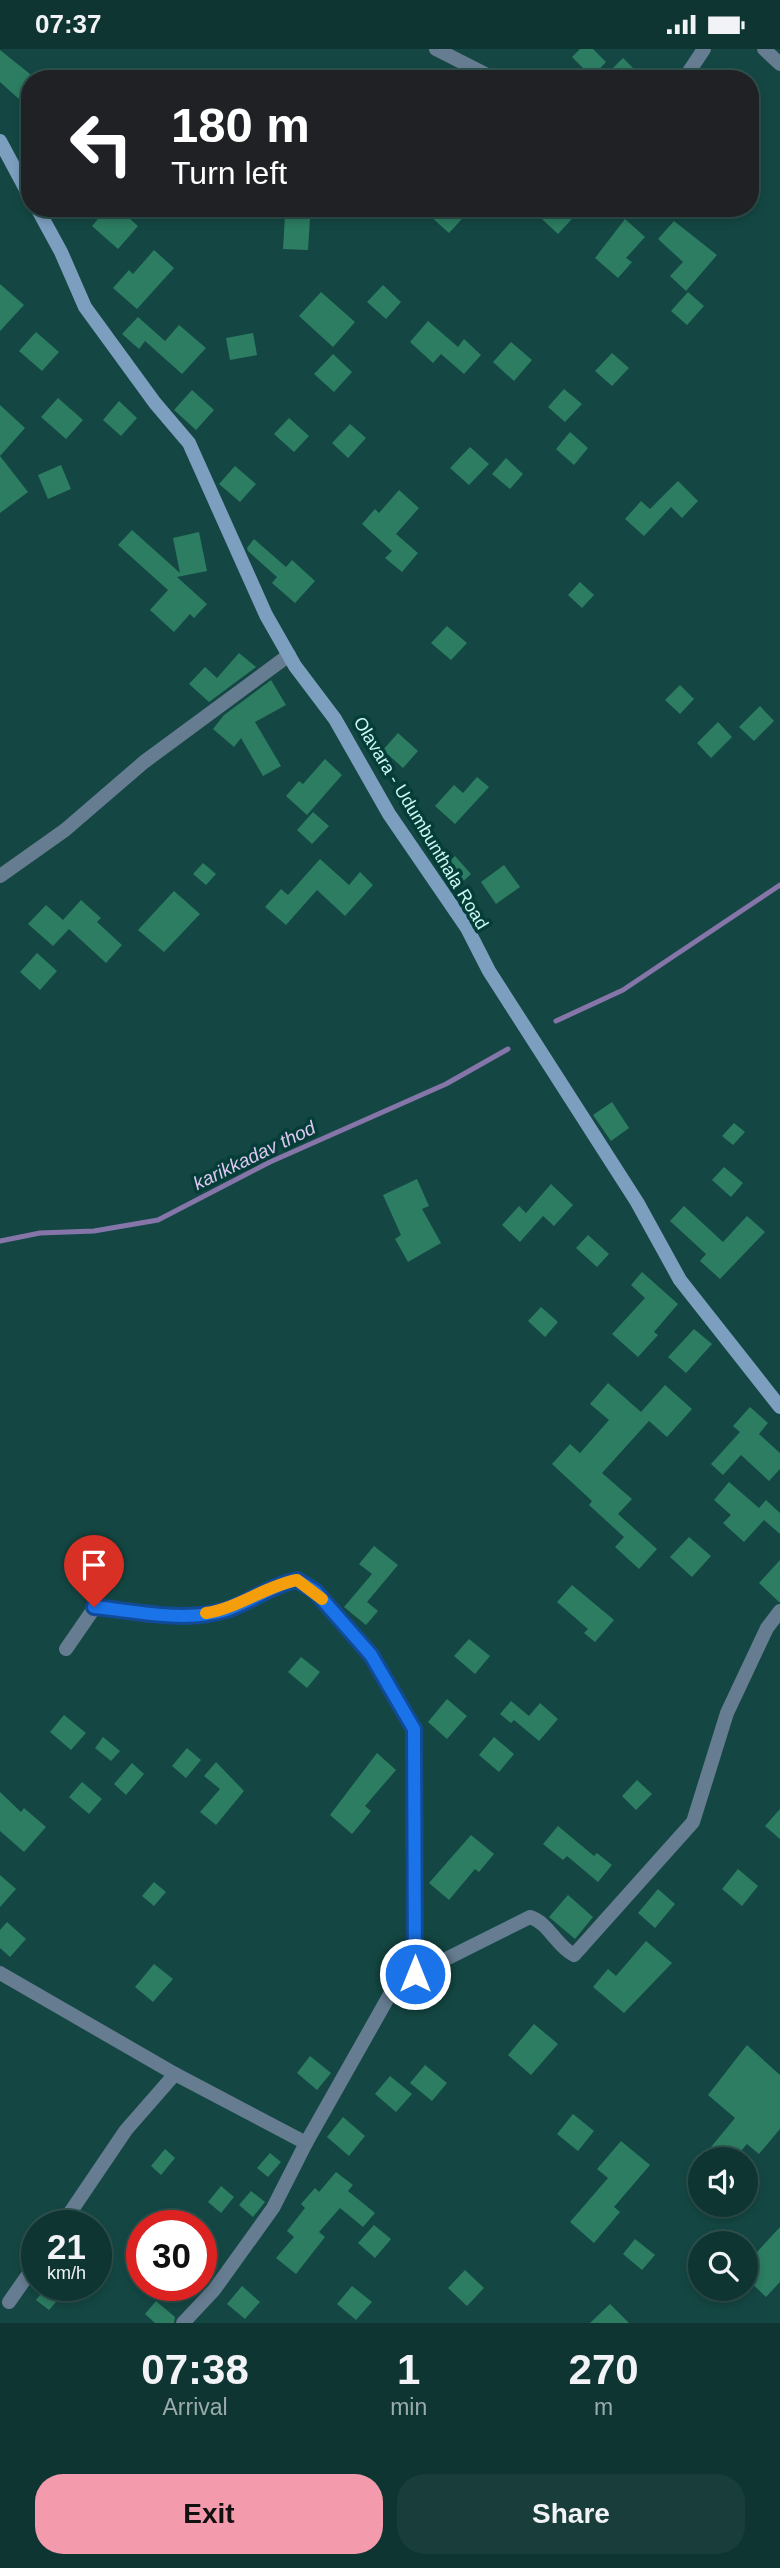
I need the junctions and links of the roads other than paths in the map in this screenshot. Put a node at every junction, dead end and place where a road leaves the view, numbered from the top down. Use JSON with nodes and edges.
{"nodes":[{"id":1,"x":436,"y":49,"type":"edge"},
{"id":2,"x":704,"y":49,"type":"edge"},
{"id":3,"x":764,"y":49,"type":"edge"},
{"id":4,"x":780,"y":64,"type":"edge"},
{"id":5,"x":477,"y":70,"type":"edge"},
{"id":6,"x":690,"y":70,"type":"edge"},
{"id":7,"x":0,"y":141,"type":"edge"},
{"id":8,"x":21,"y":180,"type":"edge"},
{"id":9,"x":42,"y":217,"type":"edge"},
{"id":10,"x":289,"y":656,"type":"junction"},
{"id":11,"x":0,"y":876,"type":"edge"},
{"id":12,"x":780,"y":1407,"type":"edge"},
{"id":13,"x":780,"y":1611,"type":"edge"},
{"id":14,"x":66,"y":1649,"type":"dead end"},
{"id":15,"x":0,"y":1973,"type":"edge"},
{"id":16,"x":415,"y":1974,"type":"junction"},
{"id":17,"x":175,"y":2074,"type":"junction"},
{"id":18,"x":306,"y":2143,"type":"junction"},
{"id":19,"x":72,"y":2210,"type":"edge"},
{"id":20,"x":21,"y":2285,"type":"edge"},
{"id":21,"x":9,"y":2302,"type":"dead end"},
{"id":22,"x":183,"y":2323,"type":"edge"}],
"edges":[{"from":1,"to":5,"type":"street"},
{"from":2,"to":6,"type":"street"},
{"from":3,"to":4,"type":"street"},
{"from":7,"to":8,"type":"main road"},
{"from":9,"to":10,"type":"main road","name":"Olavara - Udumbunthala Road"},
{"from":10,"to":11,"type":"street"},
{"from":10,"to":12,"type":"main road","name":"Olavara - Udumbunthala Road"},
{"from":13,"to":16,"type":"street"},
{"from":14,"to":16,"type":"street"},
{"from":15,"to":17,"type":"street"},
{"from":16,"to":18,"type":"street"},
{"from":17,"to":18,"type":"street"},
{"from":17,"to":19,"type":"street"},
{"from":18,"to":22,"type":"street"},
{"from":20,"to":21,"type":"street"}]}
